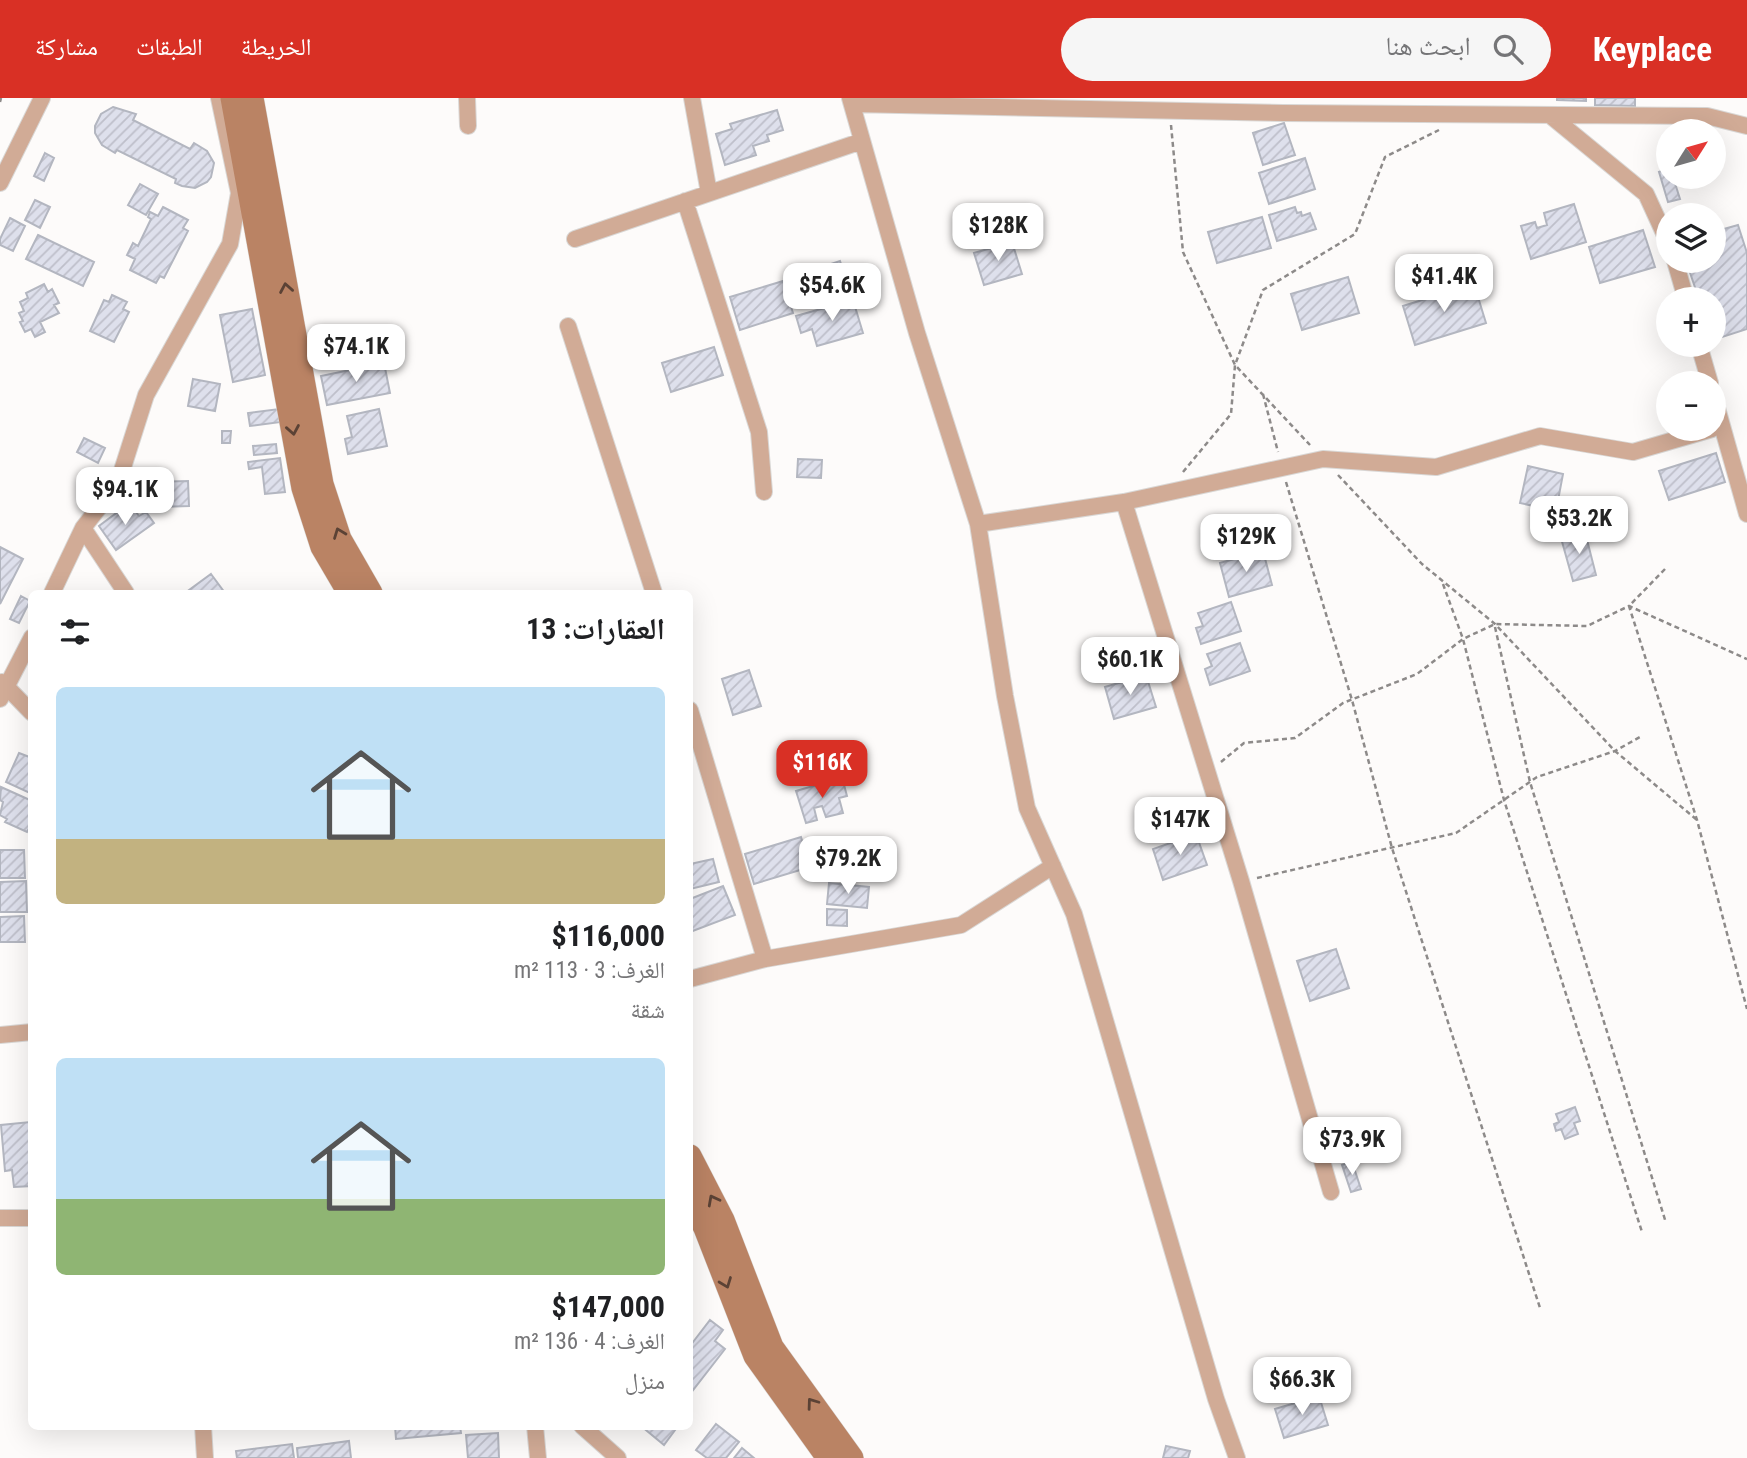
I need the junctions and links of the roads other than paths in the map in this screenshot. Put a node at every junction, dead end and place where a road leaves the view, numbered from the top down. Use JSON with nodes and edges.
{"nodes":[{"id":1,"x":42,"y":98,"type":"edge"},
{"id":2,"x":219,"y":98,"type":"edge"},
{"id":3,"x":232,"y":98,"type":"edge"},
{"id":4,"x":252,"y":98,"type":"edge"},
{"id":5,"x":467,"y":98,"type":"edge"},
{"id":6,"x":692,"y":98,"type":"edge"},
{"id":7,"x":1523,"y":98,"type":"edge"},
{"id":8,"x":851,"y":101,"type":"edge"},
{"id":9,"x":1520,"y":115,"type":"junction"},
{"id":10,"x":1551,"y":116,"type":"junction"},
{"id":11,"x":468,"y":126,"type":"dead end"},
{"id":12,"x":1747,"y":126,"type":"edge"},
{"id":13,"x":862,"y":141,"type":"junction"},
{"id":14,"x":0,"y":183,"type":"edge"},
{"id":15,"x":709,"y":193,"type":"junction"},
{"id":16,"x":685,"y":201,"type":"junction"},
{"id":17,"x":1656,"y":216,"type":"edge"},
{"id":18,"x":575,"y":239,"type":"dead end"},
{"id":19,"x":568,"y":326,"type":"dead end"},
{"id":20,"x":1671,"y":441,"type":"edge"},
{"id":21,"x":1721,"y":441,"type":"edge"},
{"id":22,"x":764,"y":492,"type":"dead end"},
{"id":23,"x":1124,"y":502,"type":"junction"},
{"id":24,"x":1747,"y":514,"type":"edge"},
{"id":25,"x":978,"y":524,"type":"junction"},
{"id":26,"x":83,"y":528,"type":"junction"},
{"id":27,"x":53,"y":590,"type":"edge"},
{"id":28,"x":124,"y":590,"type":"edge"},
{"id":29,"x":347,"y":590,"type":"edge"},
{"id":30,"x":369,"y":590,"type":"edge"},
{"id":31,"x":653,"y":590,"type":"edge"},
{"id":32,"x":28,"y":644,"type":"edge"},
{"id":33,"x":3,"y":689,"type":"edge"},
{"id":34,"x":28,"y":710,"type":"edge"},
{"id":35,"x":693,"y":720,"type":"edge"},
{"id":36,"x":1053,"y":866,"type":"junction"},
{"id":37,"x":765,"y":959,"type":"junction"},
{"id":38,"x":693,"y":978,"type":"edge"},
{"id":39,"x":28,"y":1032,"type":"edge"},
{"id":40,"x":0,"y":1035,"type":"edge"},
{"id":41,"x":693,"y":1162,"type":"edge"},
{"id":42,"x":1331,"y":1192,"type":"dead end"},
{"id":43,"x":693,"y":1204,"type":"edge"},
{"id":44,"x":0,"y":1218,"type":"edge"},
{"id":45,"x":28,"y":1218,"type":"edge"},
{"id":46,"x":202,"y":1430,"type":"edge"},
{"id":47,"x":535,"y":1430,"type":"edge"},
{"id":48,"x":586,"y":1430,"type":"edge"},
{"id":49,"x":205,"y":1458,"type":"edge"},
{"id":50,"x":538,"y":1458,"type":"edge"},
{"id":51,"x":618,"y":1458,"type":"edge"},
{"id":52,"x":828,"y":1458,"type":"edge"},
{"id":53,"x":852,"y":1458,"type":"edge"},
{"id":54,"x":1237,"y":1458,"type":"edge"}],
"edges":[{"from":1,"to":14,"type":"street"},
{"from":2,"to":26,"type":"street"},
{"from":3,"to":29,"type":"street","one_way":true},
{"from":30,"to":4,"type":"street","one_way":true},
{"from":5,"to":11,"type":"street"},
{"from":6,"to":15,"type":"street"},
{"from":7,"to":9,"type":"street"},
{"from":8,"to":9,"type":"street"},
{"from":8,"to":13,"type":"street"},
{"from":9,"to":10,"type":"street"},
{"from":10,"to":12,"type":"street"},
{"from":10,"to":17,"type":"street"},
{"from":13,"to":15,"type":"street"},
{"from":13,"to":25,"type":"street"},
{"from":15,"to":16,"type":"street"},
{"from":16,"to":18,"type":"street"},
{"from":16,"to":22,"type":"street"},
{"from":19,"to":31,"type":"street"},
{"from":20,"to":23,"type":"street"},
{"from":21,"to":24,"type":"street"},
{"from":23,"to":25,"type":"street"},
{"from":23,"to":42,"type":"street"},
{"from":25,"to":36,"type":"street"},
{"from":26,"to":27,"type":"street"},
{"from":26,"to":28,"type":"street"},
{"from":32,"to":33,"type":"street"},
{"from":33,"to":34,"type":"street"},
{"from":35,"to":37,"type":"street"},
{"from":36,"to":37,"type":"street"},
{"from":36,"to":54,"type":"street"},
{"from":37,"to":38,"type":"street"},
{"from":39,"to":40,"type":"street"},
{"from":53,"to":41,"type":"street","one_way":true},
{"from":43,"to":52,"type":"street","one_way":true},
{"from":44,"to":45,"type":"street"},
{"from":46,"to":49,"type":"street"},
{"from":47,"to":50,"type":"street"},
{"from":48,"to":51,"type":"street"}]}
